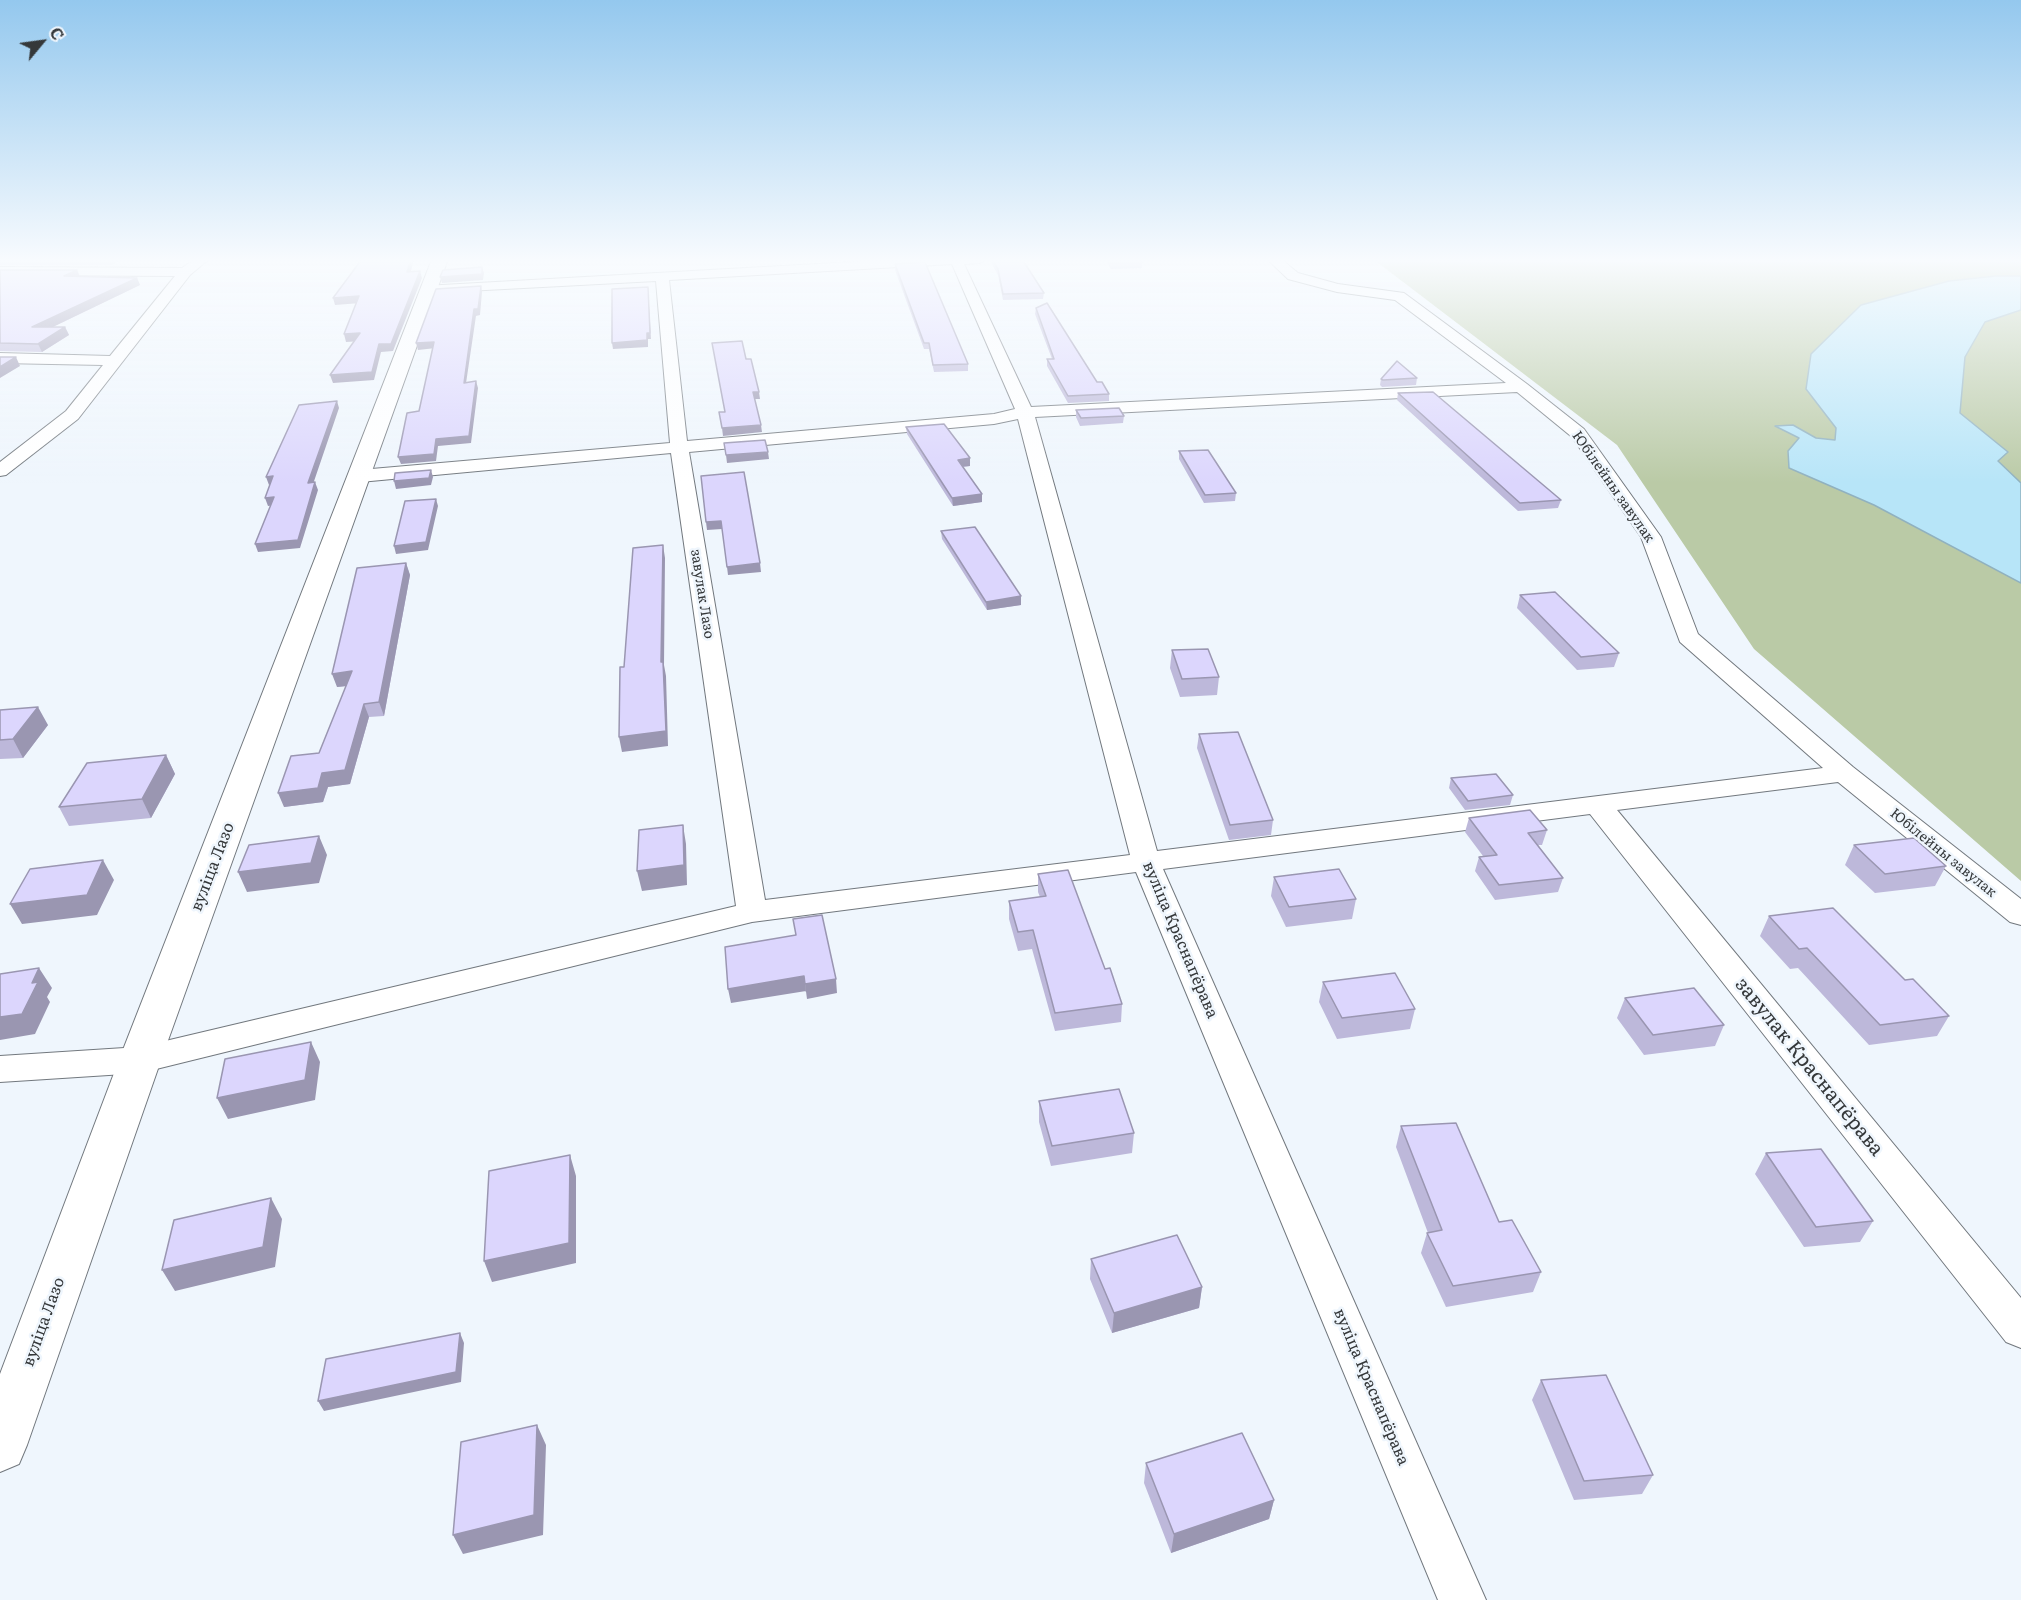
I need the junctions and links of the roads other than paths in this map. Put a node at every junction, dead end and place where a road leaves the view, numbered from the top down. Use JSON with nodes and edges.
{"nodes":[{"id":1,"x":137,"y":334,"type":"edge"},
{"id":2,"x":412,"y":334,"type":"edge"},
{"id":3,"x":668,"y":334,"type":"edge"},
{"id":4,"x":994,"y":334,"type":"edge"},
{"id":5,"x":1449,"y":334,"type":"edge"},
{"id":6,"x":0,"y":358,"type":"edge"},
{"id":7,"x":116,"y":361,"type":"junction"},
{"id":8,"x":1521,"y":387,"type":"junction"},
{"id":9,"x":1025,"y":412,"type":"junction"},
{"id":10,"x":679,"y":446,"type":"junction"},
{"id":11,"x":0,"y":471,"type":"edge"},
{"id":12,"x":360,"y":476,"type":"junction"},
{"id":13,"x":1844,"y":773,"type":"junction"},
{"id":14,"x":1597,"y":804,"type":"junction"},
{"id":15,"x":1146,"y":862,"type":"junction"},
{"id":16,"x":752,"y":912,"type":"junction"},
{"id":17,"x":2021,"y":915,"type":"edge"},
{"id":18,"x":140,"y":1060,"type":"junction"},
{"id":19,"x":0,"y":1069,"type":"edge"},
{"id":20,"x":2021,"y":1329,"type":"edge"},
{"id":21,"x":2,"y":1434,"type":"edge"},
{"id":22,"x":1462,"y":1600,"type":"edge"}],
"edges":[{"from":1,"to":7,"type":"street"},
{"from":2,"to":12,"type":"main road","name":"вуліца Лазо"},
{"from":3,"to":10,"type":"street","name":"завулак Лазо"},
{"from":4,"to":9,"type":"street","name":"вуліца Краснапёрава"},
{"from":5,"to":8,"type":"street","name":"Юбілейны завулак"},
{"from":6,"to":7,"type":"street"},
{"from":7,"to":11,"type":"street"},
{"from":8,"to":9,"type":"street"},
{"from":8,"to":13,"type":"street","name":"Юбілейны завулак"},
{"from":9,"to":10,"type":"street"},
{"from":9,"to":15,"type":"street","name":"вуліца Краснапёрава"},
{"from":10,"to":12,"type":"street"},
{"from":10,"to":16,"type":"street","name":"завулак Лазо"},
{"from":12,"to":18,"type":"main road","name":"вуліца Лазо"},
{"from":13,"to":14,"type":"street"},
{"from":13,"to":17,"type":"street","name":"Юбілейны завулак"},
{"from":14,"to":15,"type":"street"},
{"from":14,"to":20,"type":"street","name":"завулак Краснапёрава"},
{"from":15,"to":16,"type":"street"},
{"from":15,"to":22,"type":"street","name":"вуліца Краснапёрава"},
{"from":16,"to":18,"type":"street"},
{"from":18,"to":19,"type":"street"},
{"from":18,"to":21,"type":"main road","name":"вуліца Лазо"}]}
